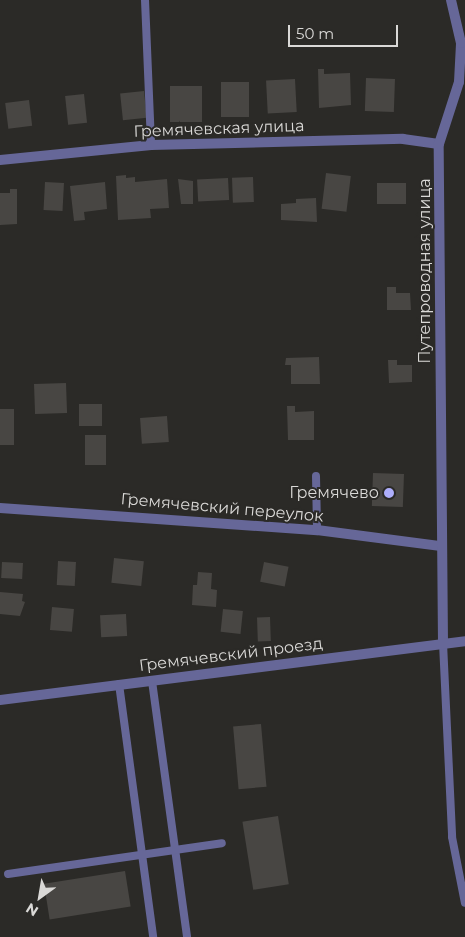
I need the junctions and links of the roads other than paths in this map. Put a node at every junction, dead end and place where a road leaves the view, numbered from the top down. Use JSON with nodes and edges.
{"nodes":[{"id":1,"x":145,"y":0,"type":"edge"},
{"id":2,"x":451,"y":0,"type":"edge"},
{"id":3,"x":439,"y":144,"type":"junction"},
{"id":4,"x":151,"y":145,"type":"junction"},
{"id":5,"x":0,"y":160,"type":"edge"},
{"id":6,"x":316,"y":476,"type":"dead end"},
{"id":7,"x":0,"y":508,"type":"edge"},
{"id":8,"x":317,"y":530,"type":"junction"},
{"id":9,"x":442,"y":546,"type":"junction"},
{"id":10,"x":465,"y":641,"type":"edge"},
{"id":11,"x":443,"y":643,"type":"junction"},
{"id":12,"x":152,"y":681,"type":"junction"},
{"id":13,"x":118,"y":684,"type":"junction"},
{"id":14,"x":0,"y":700,"type":"edge"},
{"id":15,"x":222,"y":843,"type":"dead end"},
{"id":16,"x":176,"y":850,"type":"junction"},
{"id":17,"x":142,"y":854,"type":"junction"},
{"id":18,"x":8,"y":874,"type":"dead end"},
{"id":19,"x":465,"y":903,"type":"edge"},
{"id":20,"x":153,"y":937,"type":"edge"},
{"id":21,"x":187,"y":937,"type":"edge"}],
"edges":[{"from":1,"to":4,"type":"lane"},
{"from":2,"to":3,"type":"street","name":"Путепроводная улица"},
{"from":3,"to":4,"type":"street","name":"Гремячевская улица"},
{"from":3,"to":9,"type":"street","name":"Путепроводная улица"},
{"from":4,"to":5,"type":"street","name":"Гремячевская улица"},
{"from":6,"to":8,"type":"lane"},
{"from":7,"to":8,"type":"street","name":"Гремячевский переулок"},
{"from":8,"to":9,"type":"street","name":"Гремячевский переулок"},
{"from":9,"to":11,"type":"street","name":"Путепроводная улица"},
{"from":10,"to":11,"type":"street","name":"Гремячевский проезд"},
{"from":11,"to":12,"type":"street","name":"Гремячевский проезд"},
{"from":11,"to":19,"type":"lane"},
{"from":12,"to":13,"type":"street","name":"Гремячевский проезд"},
{"from":12,"to":16,"type":"lane"},
{"from":13,"to":14,"type":"street","name":"Гремячевский проезд"},
{"from":13,"to":17,"type":"lane"},
{"from":15,"to":16,"type":"lane"},
{"from":16,"to":17,"type":"lane"},
{"from":16,"to":21,"type":"lane"},
{"from":17,"to":18,"type":"lane"},
{"from":17,"to":20,"type":"lane"}]}
